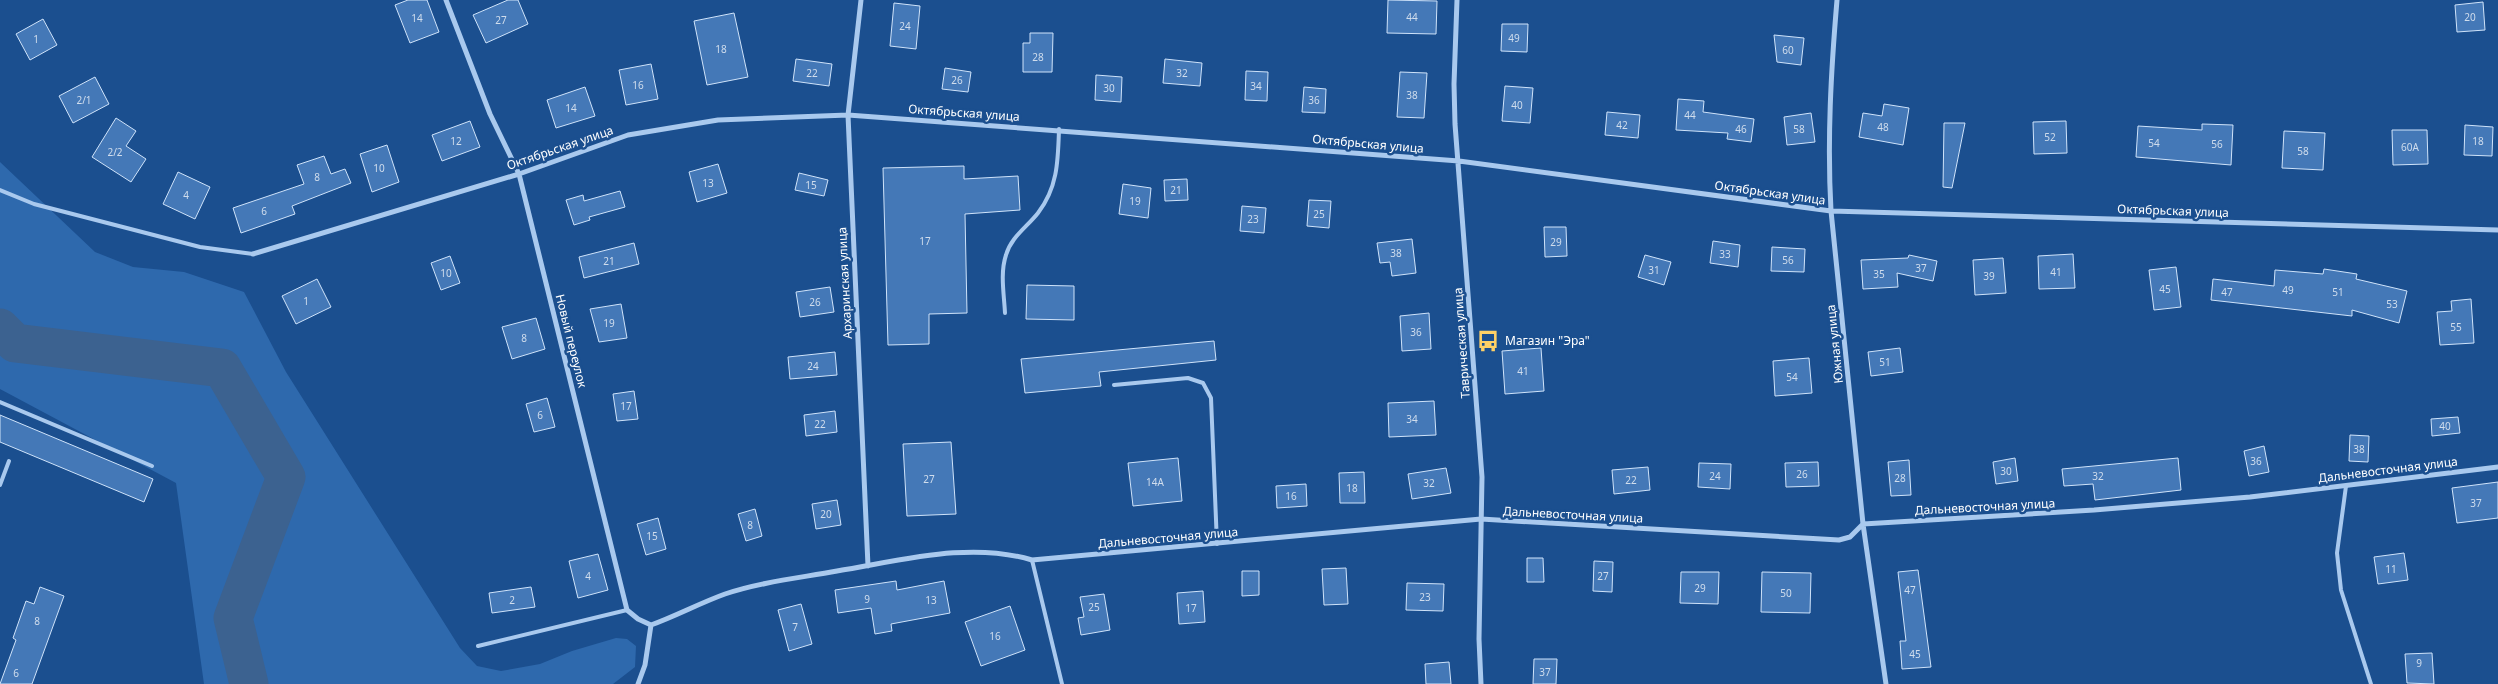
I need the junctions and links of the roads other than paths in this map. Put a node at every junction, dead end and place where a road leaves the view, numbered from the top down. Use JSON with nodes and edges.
{"nodes":[{"id":1,"x":446,"y":0,"type":"edge"},
{"id":2,"x":861,"y":0,"type":"edge"},
{"id":3,"x":1457,"y":0,"type":"edge"},
{"id":4,"x":1837,"y":0,"type":"edge"},
{"id":5,"x":848,"y":115,"type":"junction"},
{"id":6,"x":1059,"y":129,"type":"junction"},
{"id":7,"x":1459,"y":161,"type":"junction"},
{"id":8,"x":519,"y":174,"type":"junction"},
{"id":9,"x":0,"y":190,"type":"edge"},
{"id":10,"x":1831,"y":211,"type":"junction"},
{"id":11,"x":2498,"y":230,"type":"edge"},
{"id":12,"x":253,"y":254,"type":"joint"},
{"id":13,"x":1005,"y":312,"type":"dead end"},
{"id":14,"x":1114,"y":385,"type":"dead end"},
{"id":15,"x":0,"y":402,"type":"edge"},
{"id":16,"x":9,"y":461,"type":"dead end"},
{"id":17,"x":152,"y":466,"type":"dead end"},
{"id":18,"x":2498,"y":467,"type":"edge"},
{"id":19,"x":0,"y":485,"type":"edge"},
{"id":20,"x":2346,"y":486,"type":"junction"},
{"id":21,"x":1481,"y":519,"type":"junction"},
{"id":22,"x":1864,"y":524,"type":"junction"},
{"id":23,"x":1217,"y":544,"type":"junction"},
{"id":24,"x":1032,"y":560,"type":"junction"},
{"id":25,"x":868,"y":566,"type":"junction"},
{"id":26,"x":627,"y":610,"type":"junction"},
{"id":27,"x":651,"y":625,"type":"junction"},
{"id":28,"x":478,"y":646,"type":"dead end"},
{"id":29,"x":638,"y":684,"type":"edge"},
{"id":30,"x":1062,"y":684,"type":"edge"},
{"id":31,"x":1481,"y":684,"type":"edge"},
{"id":32,"x":1886,"y":684,"type":"edge"},
{"id":33,"x":2371,"y":684,"type":"edge"}],
"edges":[{"from":1,"to":8,"type":"street","name":"Новый переулок"},
{"from":2,"to":5,"type":"street","name":"Архаринская улица"},
{"from":3,"to":7,"type":"street","name":"Таврическая улица"},
{"from":4,"to":10,"type":"street","name":"Южная улица"},
{"from":5,"to":6,"type":"street","name":"Октябрьская улица"},
{"from":5,"to":8,"type":"street","name":"Октябрьская улица"},
{"from":5,"to":25,"type":"street","name":"Архаринская улица"},
{"from":6,"to":7,"type":"street","name":"Октябрьская улица"},
{"from":6,"to":13,"type":"lane"},
{"from":7,"to":10,"type":"street","name":"Октябрьская улица"},
{"from":7,"to":21,"type":"street","name":"Таврическая улица"},
{"from":8,"to":12,"type":"street","name":"Октябрьская улица"},
{"from":8,"to":26,"type":"street","name":"Новый переулок"},
{"from":9,"to":12,"type":"lane"},
{"from":10,"to":11,"type":"street","name":"Октябрьская улица"},
{"from":10,"to":22,"type":"street","name":"Южная улица"},
{"from":14,"to":23,"type":"lane"},
{"from":15,"to":17,"type":"lane"},
{"from":16,"to":19,"type":"lane"},
{"from":18,"to":20,"type":"street","name":"Дальневосточная улица"},
{"from":20,"to":22,"type":"street","name":"Дальневосточная улица"},
{"from":20,"to":33,"type":"lane"},
{"from":21,"to":22,"type":"street","name":"Дальневосточная улица"},
{"from":21,"to":23,"type":"street","name":"Дальневосточная улица"},
{"from":21,"to":31,"type":"street","name":"Таврическая улица"},
{"from":22,"to":32,"type":"street","name":"Южная улица"},
{"from":23,"to":24,"type":"street","name":"Дальневосточная улица"},
{"from":24,"to":25,"type":"street","name":"Дальневосточная улица"},
{"from":24,"to":30,"type":"lane"},
{"from":25,"to":27,"type":"street","name":"Дальневосточная улица"},
{"from":26,"to":27,"type":"street"},
{"from":26,"to":28,"type":"lane"},
{"from":27,"to":29,"type":"street"}]}
